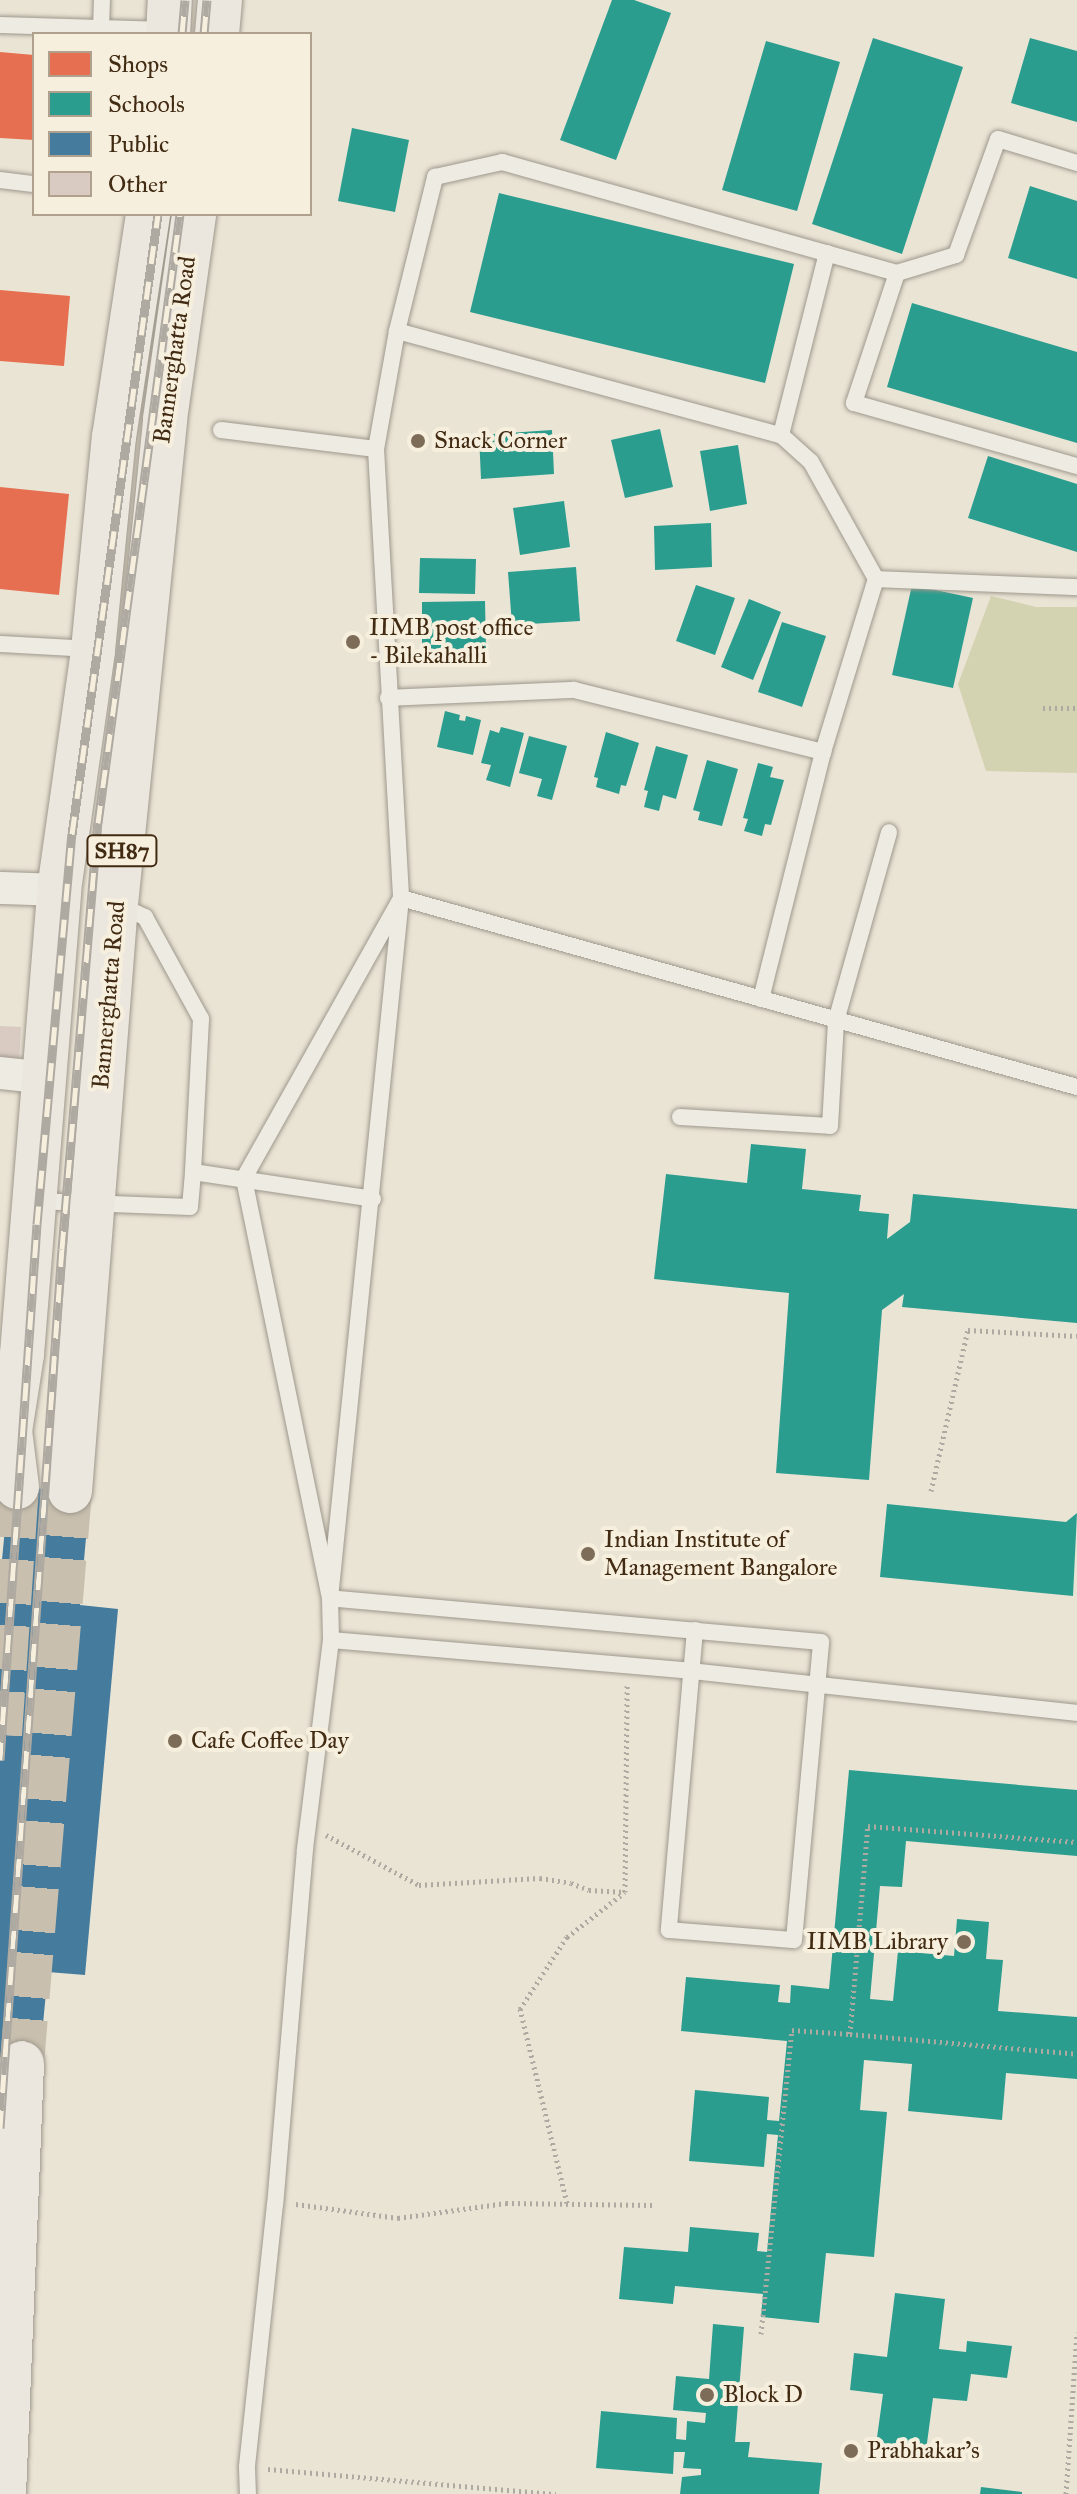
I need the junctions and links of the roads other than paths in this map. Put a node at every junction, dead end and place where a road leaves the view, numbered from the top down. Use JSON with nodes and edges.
{"nodes":[{"id":1,"x":102,"y":0,"type":"edge"},
{"id":2,"x":220,"y":0,"type":"edge"},
{"id":3,"x":169,"y":21,"type":"edge"},
{"id":4,"x":0,"y":25,"type":"edge"},
{"id":5,"x":101,"y":28,"type":"junction"},
{"id":6,"x":217,"y":32,"type":"edge"},
{"id":7,"x":1077,"y":163,"type":"edge"},
{"id":8,"x":0,"y":180,"type":"edge"},
{"id":9,"x":32,"y":184,"type":"edge"},
{"id":10,"x":148,"y":216,"type":"edge"},
{"id":11,"x":194,"y":216,"type":"edge"},
{"id":12,"x":827,"y":253,"type":"junction"},
{"id":13,"x":897,"y":273,"type":"junction"},
{"id":14,"x":397,"y":331,"type":"junction"},
{"id":15,"x":221,"y":430,"type":"dead end"},
{"id":16,"x":781,"y":435,"type":"junction"},
{"id":17,"x":376,"y":449,"type":"junction"},
{"id":18,"x":1077,"y":466,"type":"edge"},
{"id":19,"x":876,"y":579,"type":"junction"},
{"id":20,"x":1077,"y":587,"type":"edge"},
{"id":21,"x":0,"y":644,"type":"edge"},
{"id":22,"x":93,"y":650,"type":"junction"},
{"id":23,"x":388,"y":698,"type":"junction"},
{"id":24,"x":823,"y":752,"type":"junction"},
{"id":25,"x":889,"y":832,"type":"dead end"},
{"id":26,"x":0,"y":888,"type":"edge"},
{"id":27,"x":59,"y":890,"type":"junction"},
{"id":28,"x":401,"y":898,"type":"junction"},
{"id":29,"x":116,"y":904,"type":"junction"},
{"id":30,"x":761,"y":999,"type":"junction"},
{"id":31,"x":836,"y":1021,"type":"junction"},
{"id":32,"x":0,"y":1073,"type":"edge"},
{"id":33,"x":46,"y":1078,"type":"junction"},
{"id":34,"x":1077,"y":1087,"type":"edge"},
{"id":35,"x":680,"y":1117,"type":"dead end"},
{"id":36,"x":193,"y":1172,"type":"junction"},
{"id":37,"x":244,"y":1178,"type":"junction"},
{"id":38,"x":373,"y":1199,"type":"junction"},
{"id":39,"x":32,"y":1201,"type":"junction"},
{"id":40,"x":92,"y":1205,"type":"junction"},
{"id":41,"x":11,"y":1353,"type":"edge"},
{"id":42,"x":9,"y":1458,"type":"tunnel mouth"},
{"id":43,"x":70,"y":1491,"type":"tunnel mouth"},
{"id":44,"x":330,"y":1598,"type":"junction"},
{"id":45,"x":695,"y":1630,"type":"junction"},
{"id":46,"x":331,"y":1640,"type":"junction"},
{"id":47,"x":691,"y":1671,"type":"junction"},
{"id":48,"x":816,"y":1686,"type":"junction"},
{"id":49,"x":1077,"y":1713,"type":"edge"},
{"id":50,"x":22,"y":2063,"type":"tunnel mouth"},
{"id":51,"x":4,"y":2494,"type":"edge"},
{"id":52,"x":248,"y":2494,"type":"edge"}],
"edges":[{"from":1,"to":5,"type":"lane"},
{"from":2,"to":6,"type":"main road"},
{"from":3,"to":5,"type":"lane"},
{"from":4,"to":5,"type":"lane"},
{"from":7,"to":13,"type":"lane"},
{"from":8,"to":9,"type":"lane"},
{"from":10,"to":22,"type":"main road","name":"Bannerghatta Road","number":"SH87"},
{"from":11,"to":29,"type":"main road","name":"Bannerghatta Road","number":"SH87"},
{"from":12,"to":13,"type":"lane"},
{"from":12,"to":14,"type":"lane"},
{"from":12,"to":16,"type":"lane"},
{"from":13,"to":18,"type":"lane"},
{"from":14,"to":16,"type":"lane"},
{"from":14,"to":17,"type":"lane"},
{"from":15,"to":17,"type":"lane"},
{"from":16,"to":19,"type":"lane"},
{"from":17,"to":23,"type":"lane"},
{"from":19,"to":20,"type":"lane"},
{"from":19,"to":24,"type":"lane"},
{"from":21,"to":22,"type":"lane"},
{"from":22,"to":27,"type":"main road","name":"Bannerghatta Road","number":"SH87"},
{"from":23,"to":24,"type":"lane"},
{"from":23,"to":28,"type":"lane"},
{"from":24,"to":30,"type":"lane"},
{"from":25,"to":31,"type":"lane"},
{"from":26,"to":27,"type":"street"},
{"from":27,"to":33,"type":"main road","name":"Bannerghatta Road","number":"SH87"},
{"from":28,"to":30,"type":"lane"},
{"from":28,"to":37,"type":"lane"},
{"from":28,"to":38,"type":"lane"},
{"from":29,"to":36,"type":"lane"},
{"from":29,"to":40,"type":"main road","name":"Bannerghatta Road","number":"SH87"},
{"from":30,"to":31,"type":"lane"},
{"from":31,"to":34,"type":"lane"},
{"from":31,"to":35,"type":"lane"},
{"from":32,"to":33,"type":"street"},
{"from":33,"to":39,"type":"main road","name":"Bannerghatta Road","number":"SH87"},
{"from":36,"to":37,"type":"lane"},
{"from":36,"to":40,"type":"lane"},
{"from":37,"to":38,"type":"lane"},
{"from":37,"to":44,"type":"lane"},
{"from":38,"to":44,"type":"lane"},
{"from":39,"to":40,"type":"lane"},
{"from":39,"to":41,"type":"main road","name":"Bannerghatta Road","number":"SH87"},
{"from":40,"to":43,"type":"main road","name":"Bannerghatta Road","number":"SH87"},
{"from":41,"to":42,"type":"main road","name":"Bannerghatta Road","number":"SH87"},
{"from":44,"to":45,"type":"lane"},
{"from":44,"to":46,"type":"lane"},
{"from":45,"to":47,"type":"lane"},
{"from":45,"to":48,"type":"lane"},
{"from":46,"to":47,"type":"lane"},
{"from":46,"to":52,"type":"lane"},
{"from":47,"to":48,"type":"lane"},
{"from":47,"to":48,"type":"lane"},
{"from":48,"to":49,"type":"lane"},
{"from":50,"to":51,"type":"main road"}]}
